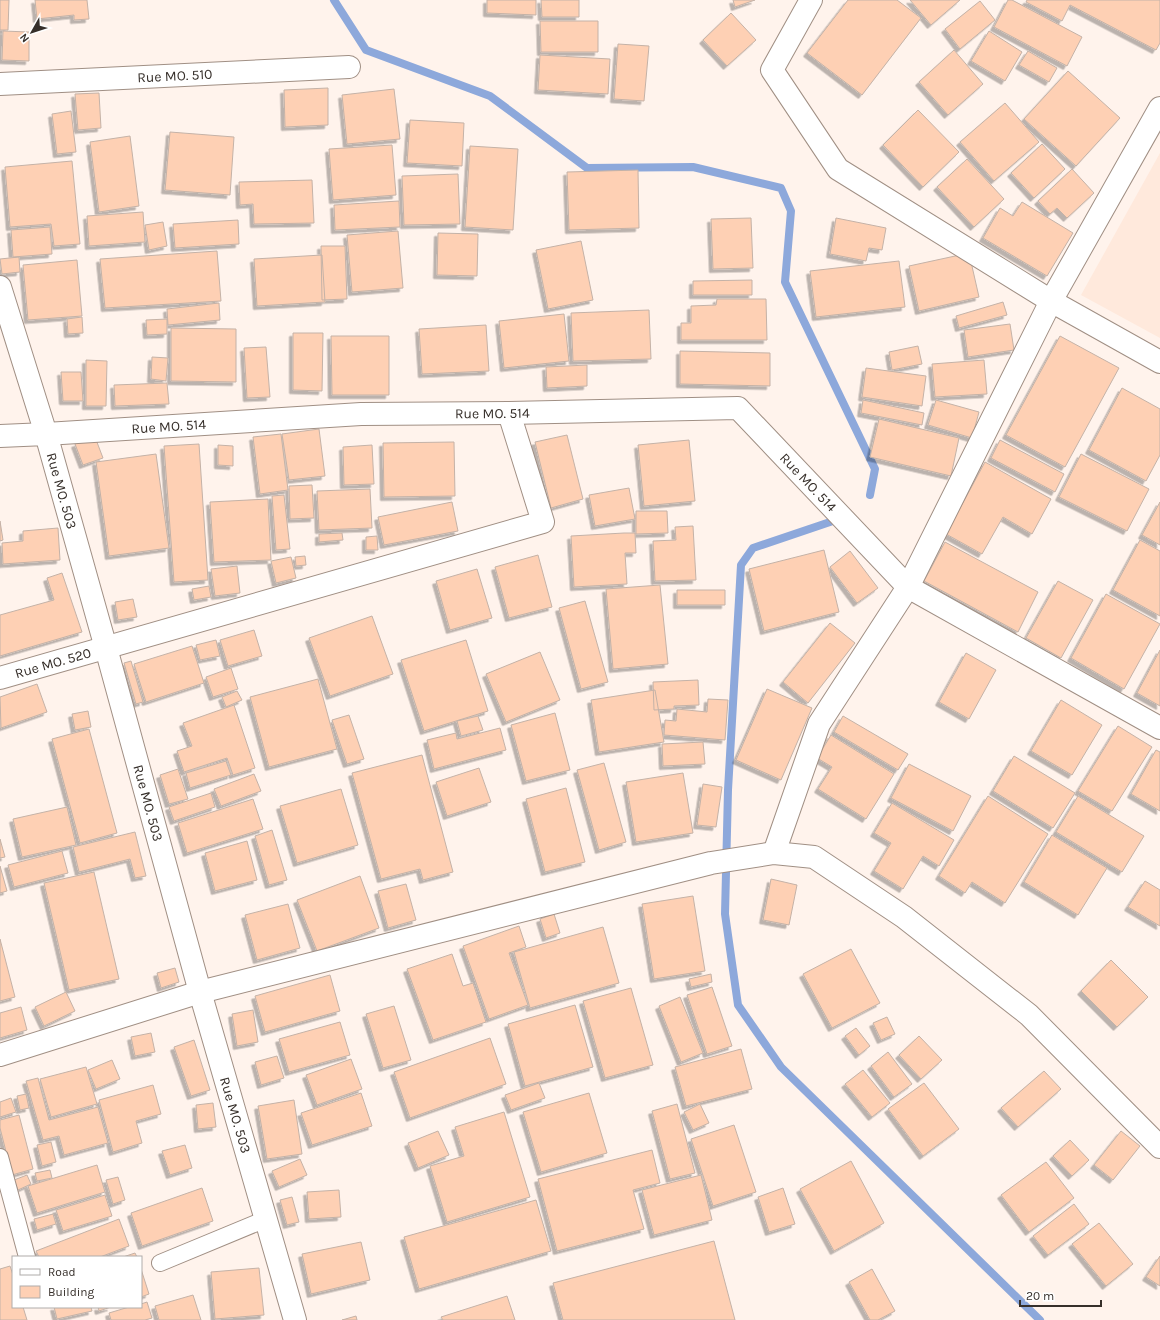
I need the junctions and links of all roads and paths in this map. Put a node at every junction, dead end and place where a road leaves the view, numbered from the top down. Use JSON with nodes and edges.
{"nodes":[{"id":1,"x":811,"y":0,"type":"edge"},
{"id":2,"x":349,"y":67,"type":"dead end"},
{"id":3,"x":0,"y":84,"type":"edge"},
{"id":4,"x":1160,"y":108,"type":"edge"},
{"id":5,"x":0,"y":287,"type":"edge"},
{"id":6,"x":1050,"y":301,"type":"junction"},
{"id":7,"x":1160,"y":362,"type":"edge"},
{"id":8,"x":509,"y":413,"type":"junction"},
{"id":9,"x":46,"y":434,"type":"junction"},
{"id":10,"x":0,"y":436,"type":"edge"},
{"id":11,"x":908,"y":587,"type":"junction"},
{"id":12,"x":106,"y":648,"type":"junction"},
{"id":13,"x":0,"y":678,"type":"edge"},
{"id":14,"x":1160,"y":728,"type":"edge"},
{"id":15,"x":774,"y":853,"type":"junction"},
{"id":16,"x":200,"y":992,"type":"junction"},
{"id":17,"x":0,"y":1055,"type":"edge"},
{"id":18,"x":1160,"y":1147,"type":"edge"},
{"id":19,"x":0,"y":1157,"type":"edge"},
{"id":20,"x":266,"y":1219,"type":"junction"},
{"id":21,"x":27,"y":1256,"type":"edge"},
{"id":22,"x":160,"y":1263,"type":"dead end"},
{"id":23,"x":296,"y":1320,"type":"edge"}],
"edges":[{"from":1,"to":6,"type":"street"},
{"from":2,"to":3,"type":"street","name":"Rue MO. 510"},
{"from":4,"to":6,"type":"street"},
{"from":5,"to":9,"type":"street","name":"Rue MO. 503"},
{"from":6,"to":7,"type":"street"},
{"from":6,"to":11,"type":"street"},
{"from":8,"to":9,"type":"street","name":"Rue MO. 514"},
{"from":8,"to":11,"type":"street","name":"Rue MO. 514"},
{"from":8,"to":12,"type":"street","name":"Rue MO. 520"},
{"from":9,"to":10,"type":"street","name":"Rue MO. 514"},
{"from":9,"to":12,"type":"street","name":"Rue MO. 503"},
{"from":11,"to":14,"type":"street","name":"Rue MO. 514"},
{"from":11,"to":15,"type":"street"},
{"from":12,"to":13,"type":"street","name":"Rue MO. 520"},
{"from":12,"to":16,"type":"street","name":"Rue MO. 503"},
{"from":15,"to":16,"type":"street"},
{"from":15,"to":18,"type":"street"},
{"from":16,"to":17,"type":"street"},
{"from":16,"to":20,"type":"street","name":"Rue MO. 503"},
{"from":19,"to":21,"type":"lane"},
{"from":20,"to":22,"type":"lane"},
{"from":20,"to":23,"type":"street","name":"Rue MO. 503"}]}
